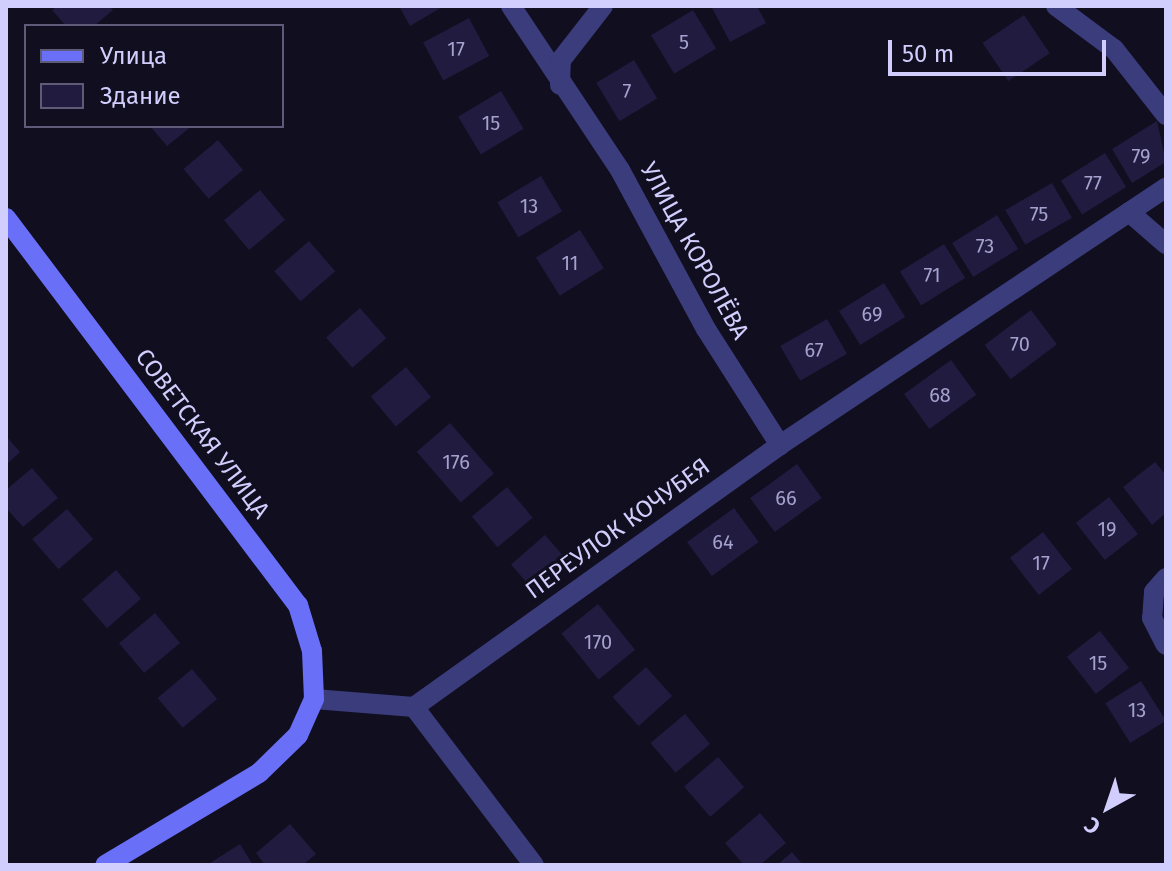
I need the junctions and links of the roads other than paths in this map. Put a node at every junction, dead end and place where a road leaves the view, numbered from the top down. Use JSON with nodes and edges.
{"nodes":[{"id":1,"x":511,"y":6,"type":"edge"},
{"id":2,"x":603,"y":6,"type":"edge"},
{"id":3,"x":1056,"y":6,"type":"edge"},
{"id":4,"x":560,"y":85,"type":"junction"},
{"id":5,"x":1166,"y":115,"type":"edge"},
{"id":6,"x":1166,"y":188,"type":"edge"},
{"id":7,"x":1129,"y":212,"type":"junction"},
{"id":8,"x":6,"y":218,"type":"edge"},
{"id":9,"x":1166,"y":244,"type":"edge"},
{"id":10,"x":780,"y":445,"type":"junction"},
{"id":11,"x":1166,"y":578,"type":"edge"},
{"id":12,"x":1166,"y":645,"type":"edge"},
{"id":13,"x":314,"y":699,"type":"junction"},
{"id":14,"x":414,"y":707,"type":"junction"},
{"id":15,"x":105,"y":865,"type":"edge"},
{"id":16,"x":534,"y":865,"type":"edge"}],
"edges":[{"from":1,"to":4,"type":"street","name":"УЛИЦА КОРОЛЁВА"},
{"from":2,"to":4,"type":"street"},
{"from":3,"to":5,"type":"street"},
{"from":4,"to":10,"type":"street","name":"УЛИЦА КОРОЛЁВА"},
{"from":6,"to":7,"type":"street","name":"ПЕРЕУЛОК КОЧУБЕЯ"},
{"from":7,"to":9,"type":"street"},
{"from":7,"to":10,"type":"street","name":"ПЕРЕУЛОК КОЧУБЕЯ"},
{"from":8,"to":13,"type":"main road","name":"СОВЕТСКАЯ УЛИЦА"},
{"from":10,"to":14,"type":"street","name":"ПЕРЕУЛОК КОЧУБЕЯ"},
{"from":11,"to":12,"type":"street"},
{"from":13,"to":14,"type":"street"},
{"from":13,"to":15,"type":"main road"},
{"from":14,"to":16,"type":"street"}]}
